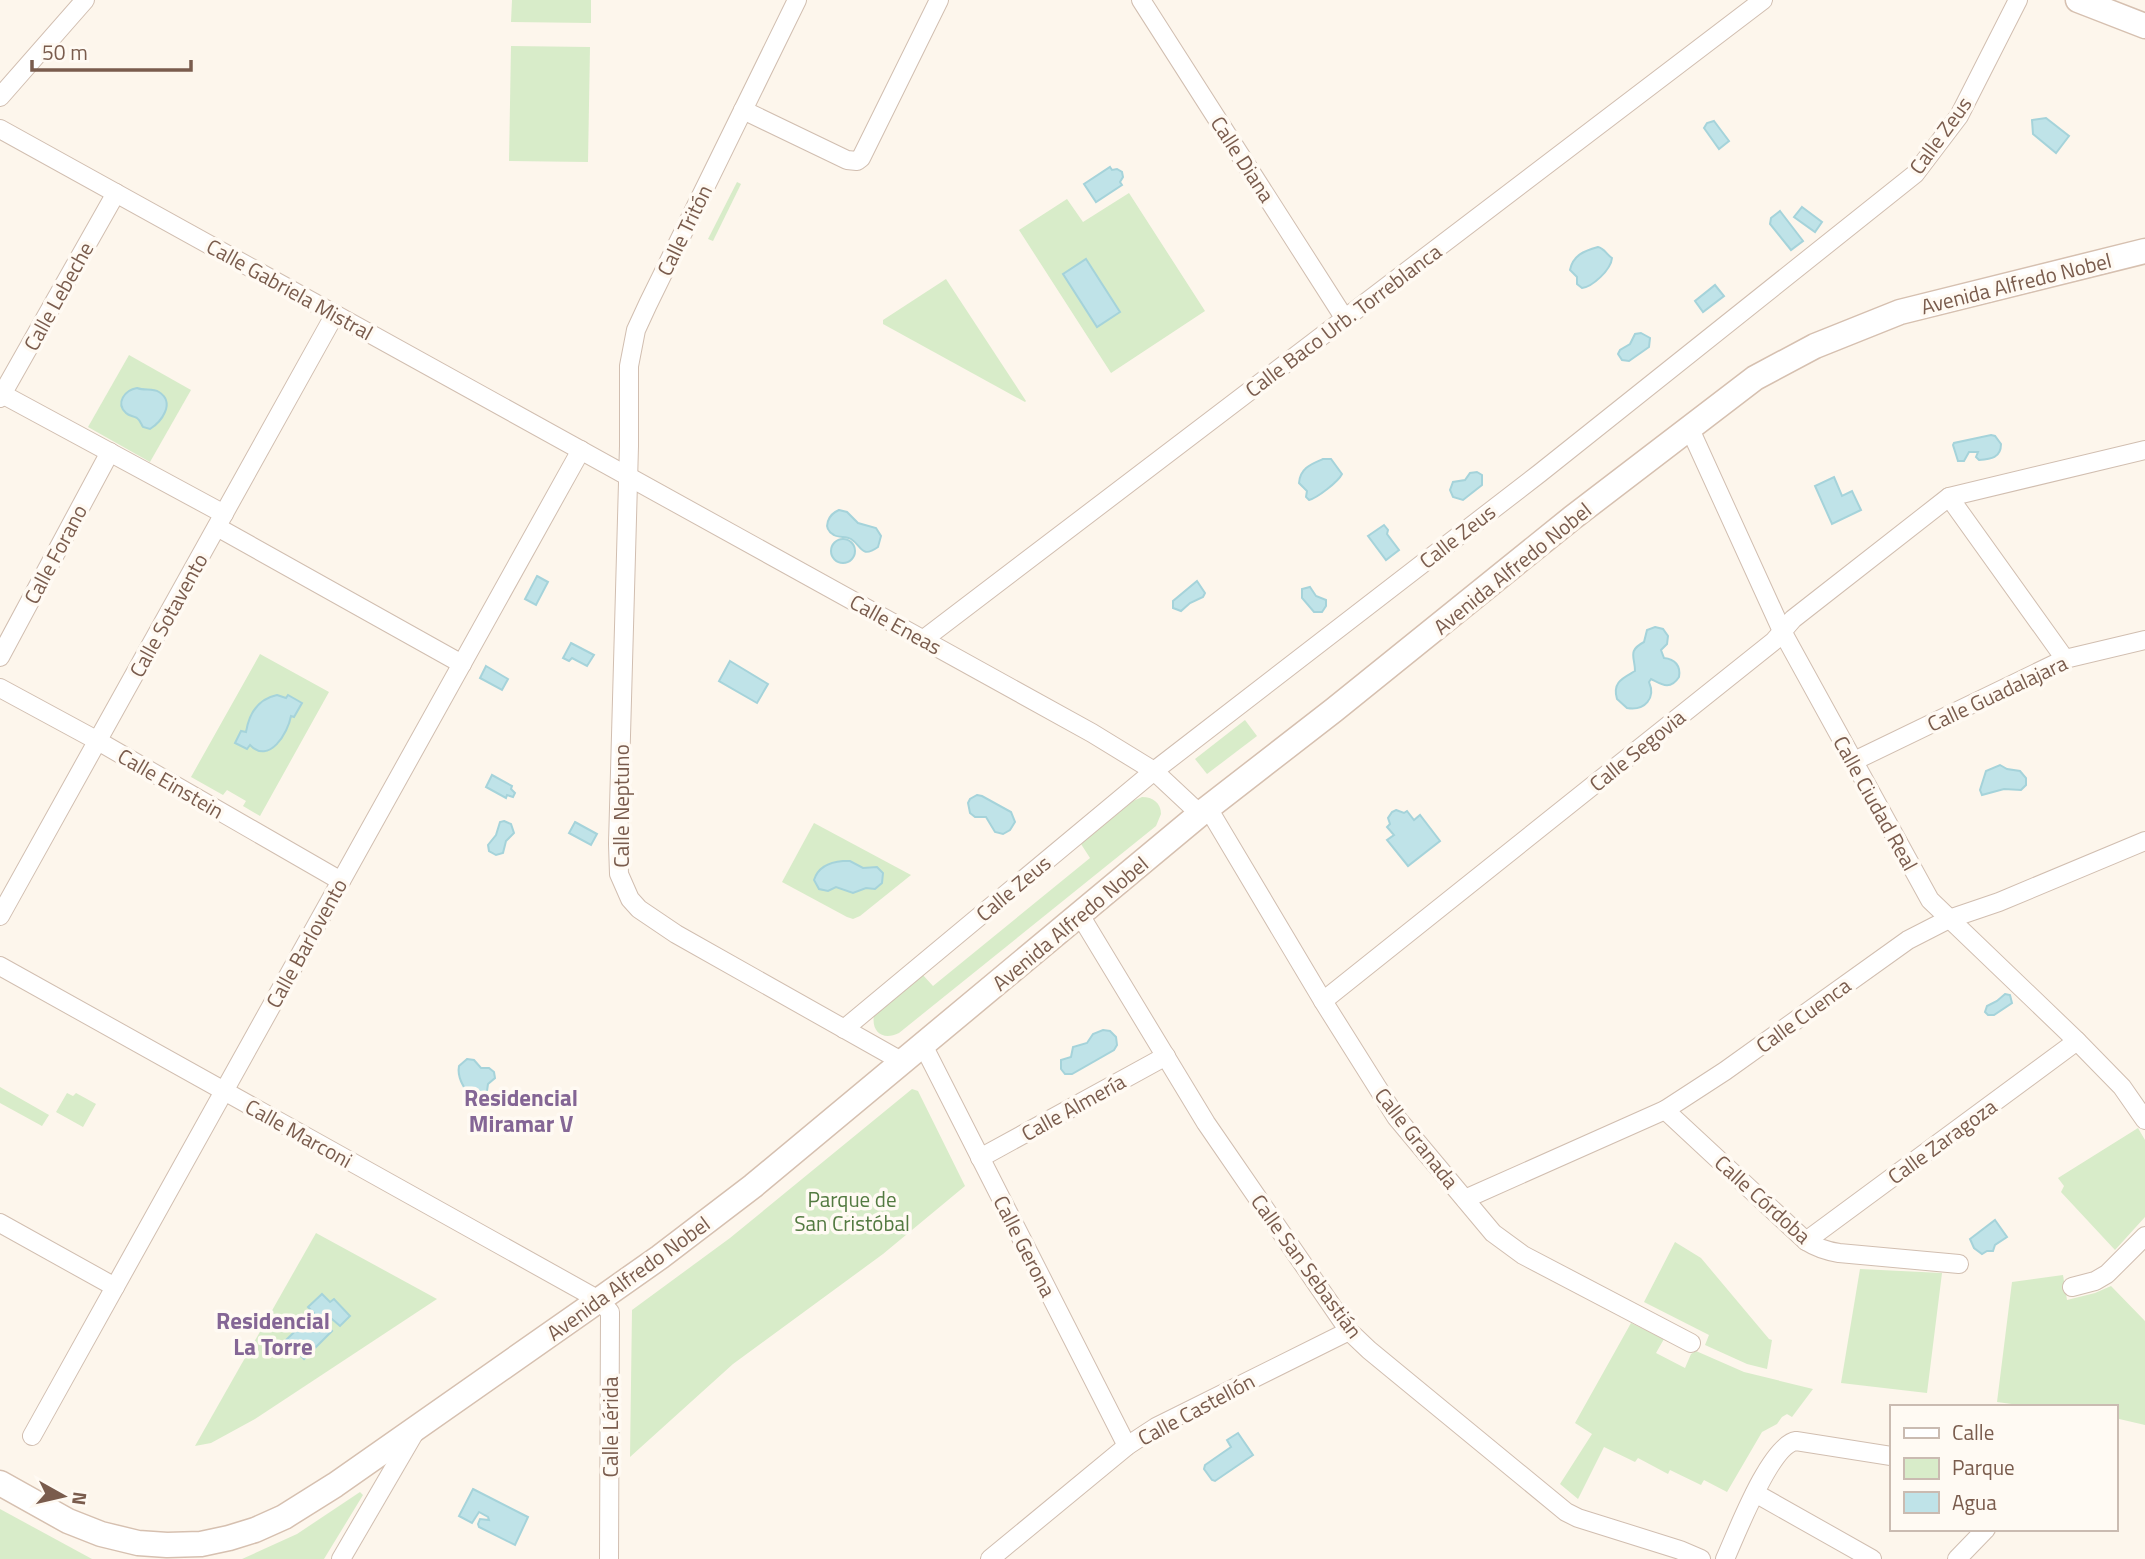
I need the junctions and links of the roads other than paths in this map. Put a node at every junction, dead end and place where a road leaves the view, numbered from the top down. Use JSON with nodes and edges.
{"nodes":[{"id":1,"x":85,"y":0,"type":"edge"},
{"id":2,"x":797,"y":0,"type":"edge"},
{"id":3,"x":939,"y":0,"type":"edge"},
{"id":4,"x":1141,"y":0,"type":"edge"},
{"id":5,"x":1763,"y":0,"type":"edge"},
{"id":6,"x":2018,"y":0,"type":"edge"},
{"id":7,"x":2078,"y":0,"type":"edge"},
{"id":8,"x":2145,"y":26,"type":"edge"},
{"id":9,"x":0,"y":97,"type":"edge"},
{"id":10,"x":743,"y":110,"type":"junction"},
{"id":11,"x":0,"y":129,"type":"edge"},
{"id":12,"x":116,"y":193,"type":"junction"},
{"id":13,"x":2145,"y":251,"type":"edge"},
{"id":14,"x":335,"y":314,"type":"junction"},
{"id":15,"x":1345,"y":319,"type":"junction"},
{"id":16,"x":1,"y":396,"type":"edge"},
{"id":17,"x":1689,"y":427,"type":"junction"},
{"id":18,"x":581,"y":450,"type":"junction"},
{"id":19,"x":2145,"y":450,"type":"edge"},
{"id":20,"x":110,"y":452,"type":"junction"},
{"id":21,"x":628,"y":476,"type":"junction"},
{"id":22,"x":1949,"y":497,"type":"junction"},
{"id":23,"x":220,"y":520,"type":"junction"},
{"id":24,"x":1782,"y":631,"type":"junction"},
{"id":25,"x":924,"y":639,"type":"junction"},
{"id":26,"x":2145,"y":640,"type":"edge"},
{"id":27,"x":0,"y":657,"type":"edge"},
{"id":28,"x":2065,"y":659,"type":"junction"},
{"id":29,"x":461,"y":664,"type":"junction"},
{"id":30,"x":0,"y":688,"type":"edge"},
{"id":31,"x":98,"y":741,"type":"junction"},
{"id":32,"x":1854,"y":761,"type":"junction"},
{"id":33,"x":1154,"y":771,"type":"junction"},
{"id":34,"x":1204,"y":811,"type":"junction"},
{"id":35,"x":2145,"y":841,"type":"edge"},
{"id":36,"x":341,"y":881,"type":"junction"},
{"id":37,"x":1080,"y":915,"type":"junction"},
{"id":38,"x":0,"y":916,"type":"edge"},
{"id":39,"x":1949,"y":919,"type":"junction"},
{"id":40,"x":0,"y":965,"type":"edge"},
{"id":41,"x":1324,"y":1001,"type":"junction"},
{"id":42,"x":844,"y":1029,"type":"junction"},
{"id":43,"x":2077,"y":1041,"type":"junction"},
{"id":44,"x":923,"y":1045,"type":"junction"},
{"id":45,"x":1166,"y":1056,"type":"junction"},
{"id":46,"x":903,"y":1062,"type":"junction"},
{"id":47,"x":224,"y":1091,"type":"junction"},
{"id":48,"x":1665,"y":1110,"type":"junction"},
{"id":49,"x":2145,"y":1120,"type":"edge"},
{"id":50,"x":980,"y":1158,"type":"junction"},
{"id":51,"x":1465,"y":1199,"type":"junction"},
{"id":52,"x":0,"y":1223,"type":"edge"},
{"id":53,"x":2145,"y":1236,"type":"edge"},
{"id":54,"x":1806,"y":1241,"type":"junction"},
{"id":55,"x":1959,"y":1264,"type":"dead end"},
{"id":56,"x":115,"y":1287,"type":"junction"},
{"id":57,"x":2072,"y":1287,"type":"dead end"},
{"id":58,"x":598,"y":1300,"type":"junction"},
{"id":59,"x":1349,"y":1331,"type":"junction"},
{"id":60,"x":1691,"y":1343,"type":"dead end"},
{"id":61,"x":417,"y":1427,"type":"junction"},
{"id":62,"x":32,"y":1436,"type":"dead end"},
{"id":63,"x":1126,"y":1446,"type":"junction"},
{"id":64,"x":1890,"y":1456,"type":"edge"},
{"id":65,"x":0,"y":1483,"type":"edge"},
{"id":66,"x":1755,"y":1493,"type":"junction"},
{"id":67,"x":1984,"y":1531,"type":"edge"},
{"id":68,"x":171,"y":1552,"type":"edge"},
{"id":69,"x":347,"y":1557,"type":"edge"},
{"id":70,"x":609,"y":1559,"type":"edge"},
{"id":71,"x":990,"y":1559,"type":"edge"},
{"id":72,"x":1701,"y":1559,"type":"edge"},
{"id":73,"x":1725,"y":1559,"type":"edge"},
{"id":74,"x":1872,"y":1559,"type":"edge"},
{"id":75,"x":1957,"y":1559,"type":"edge"}],
"edges":[{"from":1,"to":9,"type":"street"},
{"from":2,"to":10,"type":"street","name":"Calle Tritón"},
{"from":3,"to":10,"type":"street"},
{"from":4,"to":15,"type":"street","name":"Calle Diana"},
{"from":5,"to":15,"type":"street","name":"Calle Baco Urb. Torreblanca"},
{"from":6,"to":33,"type":"street","name":"Calle Zeus"},
{"from":7,"to":8,"type":"main road"},
{"from":10,"to":21,"type":"street","name":"Calle Tritón"},
{"from":11,"to":12,"type":"street","name":"Calle Gabriela Mistral"},
{"from":12,"to":14,"type":"street","name":"Calle Gabriela Mistral"},
{"from":12,"to":16,"type":"street","name":"Calle Lebeche"},
{"from":13,"to":17,"type":"main road","name":"Avenida Alfredo Nobel"},
{"from":14,"to":18,"type":"street","name":"Calle Gabriela Mistral"},
{"from":14,"to":23,"type":"street","name":"Calle Sotavento"},
{"from":15,"to":25,"type":"street","name":"Calle Baco Urb. Torreblanca"},
{"from":16,"to":20,"type":"street"},
{"from":17,"to":24,"type":"street","name":"Calle Ciudad Real"},
{"from":17,"to":34,"type":"main road","name":"Avenida Alfredo Nobel"},
{"from":18,"to":21,"type":"street","name":"Calle Eneas"},
{"from":18,"to":29,"type":"street","name":"Calle Barlovento"},
{"from":19,"to":22,"type":"street","name":"Calle Segovia"},
{"from":20,"to":23,"type":"street"},
{"from":20,"to":27,"type":"street","name":"Calle Forano"},
{"from":21,"to":25,"type":"street","name":"Calle Eneas"},
{"from":21,"to":42,"type":"street","name":"Calle Neptuno"},
{"from":22,"to":24,"type":"street","name":"Calle Segovia"},
{"from":22,"to":28,"type":"street"},
{"from":23,"to":29,"type":"street"},
{"from":23,"to":31,"type":"street","name":"Calle Sotavento"},
{"from":24,"to":32,"type":"street","name":"Calle Ciudad Real"},
{"from":24,"to":41,"type":"street","name":"Calle Segovia"},
{"from":25,"to":33,"type":"street","name":"Calle Eneas"},
{"from":26,"to":28,"type":"street","name":"Calle Guadalajara"},
{"from":28,"to":32,"type":"street","name":"Calle Guadalajara"},
{"from":29,"to":36,"type":"street","name":"Calle Barlovento"},
{"from":30,"to":31,"type":"street","name":"Calle Einstein"},
{"from":31,"to":36,"type":"street","name":"Calle Einstein"},
{"from":31,"to":38,"type":"street","name":"Calle Sotavento"},
{"from":32,"to":39,"type":"street","name":"Calle Ciudad Real"},
{"from":33,"to":34,"type":"street","name":"Calle Eneas"},
{"from":33,"to":42,"type":"street","name":"Calle Zeus"},
{"from":34,"to":37,"type":"main road","name":"Avenida Alfredo Nobel"},
{"from":34,"to":41,"type":"street","name":"Calle Granada"},
{"from":35,"to":39,"type":"street","name":"Calle Cuenca"},
{"from":36,"to":47,"type":"street","name":"Calle Barlovento"},
{"from":37,"to":44,"type":"main road","name":"Avenida Alfredo Nobel"},
{"from":37,"to":45,"type":"street","name":"Calle San Sebastián"},
{"from":39,"to":43,"type":"street","name":"Calle Ciudad Real"},
{"from":39,"to":48,"type":"street","name":"Calle Cuenca"},
{"from":40,"to":47,"type":"street","name":"Calle Marconi"},
{"from":41,"to":51,"type":"street","name":"Calle Granada"},
{"from":42,"to":46,"type":"street","name":"Calle Neptuno"},
{"from":43,"to":49,"type":"street","name":"Calle Ciudad Real"},
{"from":43,"to":54,"type":"street","name":"Calle Zaragoza"},
{"from":44,"to":46,"type":"main road","name":"Avenida Alfredo Nobel"},
{"from":44,"to":50,"type":"street","name":"Calle Gerona"},
{"from":45,"to":50,"type":"street","name":"Calle Almería"},
{"from":45,"to":59,"type":"street","name":"Calle San Sebastián"},
{"from":46,"to":58,"type":"main road","name":"Avenida Alfredo Nobel"},
{"from":47,"to":56,"type":"street","name":"Calle Barlovento"},
{"from":47,"to":58,"type":"street","name":"Calle Marconi"},
{"from":48,"to":51,"type":"street","name":"Calle Cuenca"},
{"from":48,"to":54,"type":"street","name":"Calle Córdoba"},
{"from":50,"to":63,"type":"street","name":"Calle Gerona"},
{"from":51,"to":60,"type":"street","name":"Calle Granada"},
{"from":52,"to":56,"type":"street"},
{"from":53,"to":57,"type":"street"},
{"from":54,"to":55,"type":"street","name":"Calle Córdoba"},
{"from":56,"to":62,"type":"street","name":"Calle Barlovento"},
{"from":58,"to":61,"type":"main road","name":"Avenida Alfredo Nobel"},
{"from":58,"to":70,"type":"street","name":"Calle Lérida"},
{"from":59,"to":63,"type":"street","name":"Calle Castellón"},
{"from":59,"to":72,"type":"street","name":"Calle San Sebastián"},
{"from":61,"to":68,"type":"main road","name":"Avenida Alfredo Nobel"},
{"from":61,"to":69,"type":"street"},
{"from":63,"to":71,"type":"street","name":"Calle Castellón"},
{"from":64,"to":66,"type":"street"},
{"from":65,"to":68,"type":"main road","name":"Avenida Alfredo Nobel"},
{"from":66,"to":73,"type":"street"},
{"from":66,"to":74,"type":"street"},
{"from":67,"to":75,"type":"street"}]}
